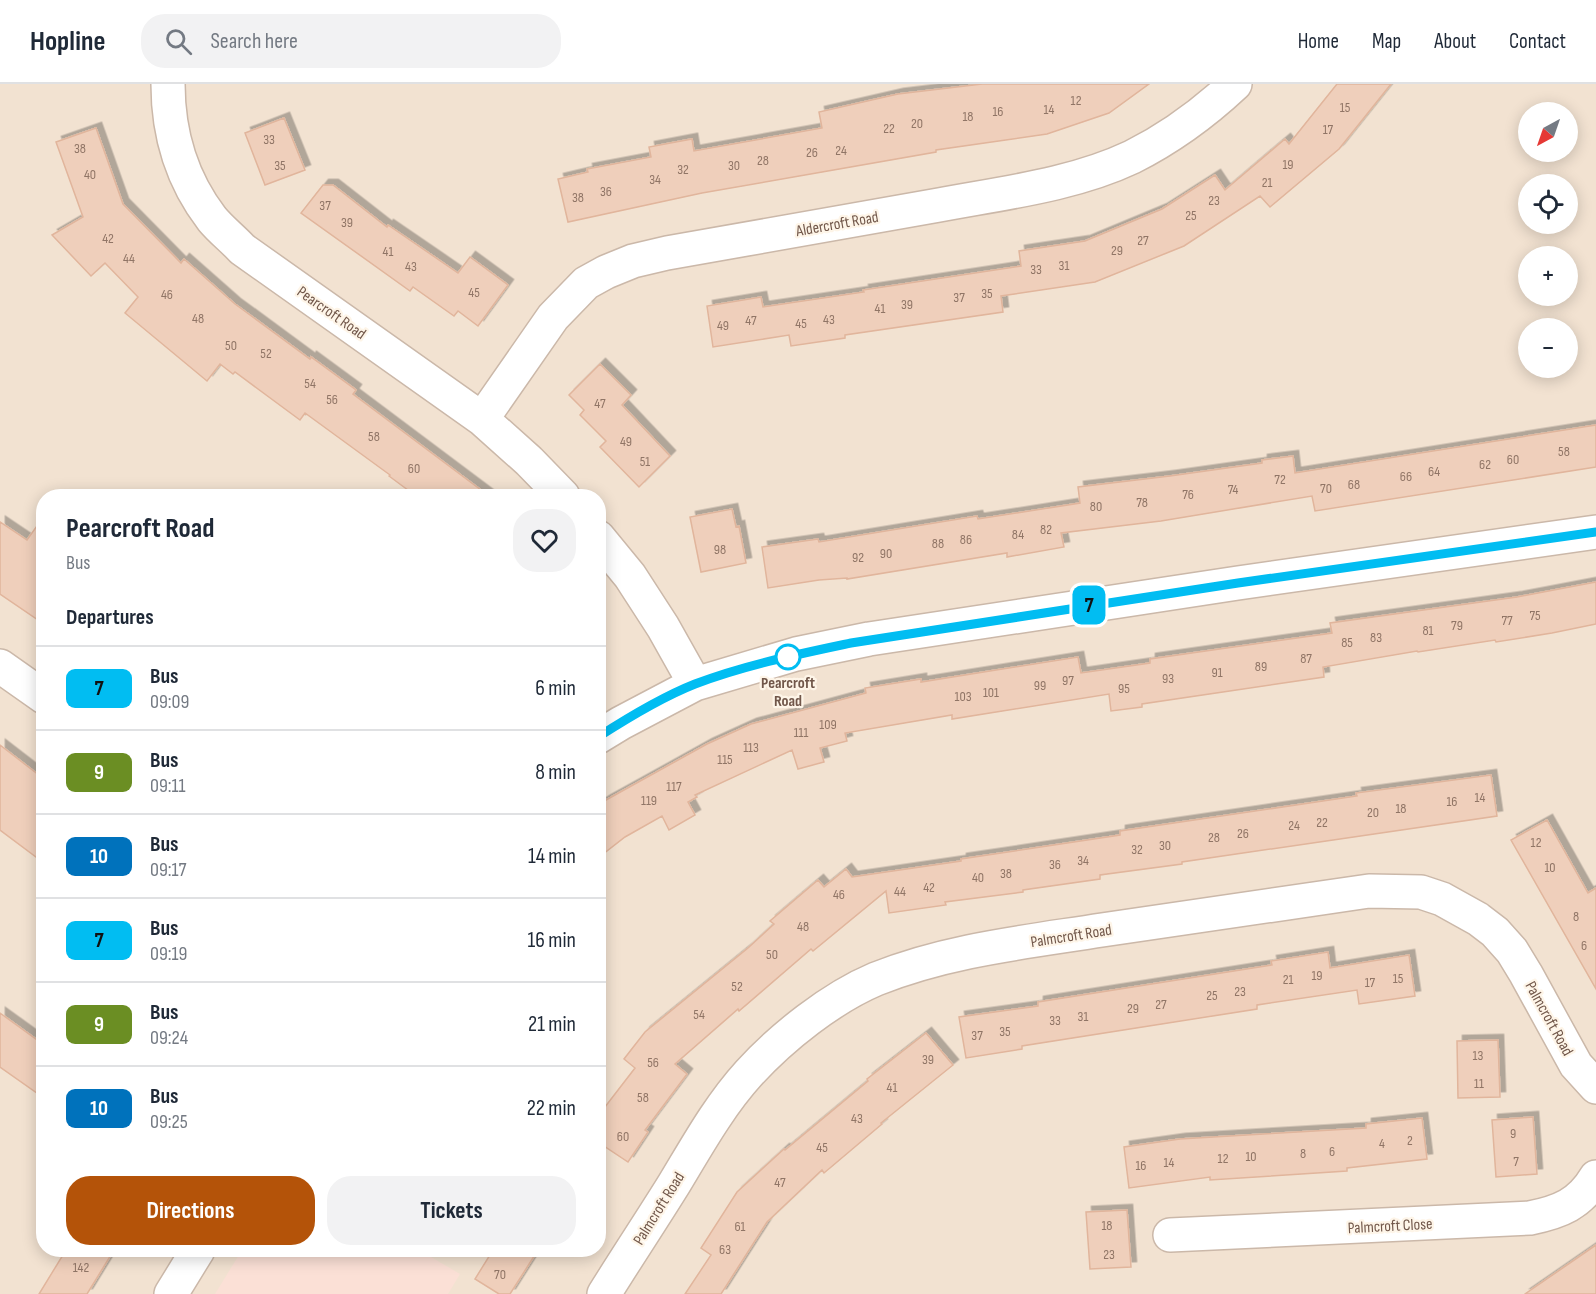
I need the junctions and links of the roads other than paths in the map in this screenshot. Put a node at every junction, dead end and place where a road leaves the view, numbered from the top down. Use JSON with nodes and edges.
{"nodes":[{"id":1,"x":168,"y":84,"type":"edge"},
{"id":2,"x":1235,"y":84,"type":"edge"},
{"id":3,"x":482,"y":419,"type":"junction"},
{"id":4,"x":556,"y":489,"type":"edge"},
{"id":5,"x":1596,"y":532,"type":"edge"},
{"id":6,"x":606,"y":547,"type":"edge"},
{"id":7,"x":0,"y":666,"type":"edge"},
{"id":8,"x":695,"y":684,"type":"junction"},
{"id":9,"x":36,"y":691,"type":"edge"},
{"id":10,"x":606,"y":732,"type":"edge"},
{"id":11,"x":1596,"y":1087,"type":"edge"},
{"id":12,"x":1596,"y":1177,"type":"edge"},
{"id":13,"x":1170,"y":1235,"type":"dead end"},
{"id":14,"x":194,"y":1257,"type":"edge"},
{"id":15,"x":171,"y":1294,"type":"edge"},
{"id":16,"x":604,"y":1294,"type":"edge"}],
"edges":[{"from":1,"to":3,"type":"street","name":"Pearcroft Road"},
{"from":2,"to":3,"type":"street","name":"Aldercroft Road"},
{"from":3,"to":4,"type":"street","name":"Pearcroft Road"},
{"from":5,"to":8,"type":"street"},
{"from":6,"to":8,"type":"street"},
{"from":7,"to":9,"type":"street"},
{"from":8,"to":10,"type":"street"},
{"from":11,"to":16,"type":"street","name":"Palmcroft Road"},
{"from":12,"to":13,"type":"street","name":"Palmcroft Close"},
{"from":14,"to":15,"type":"street"}]}
